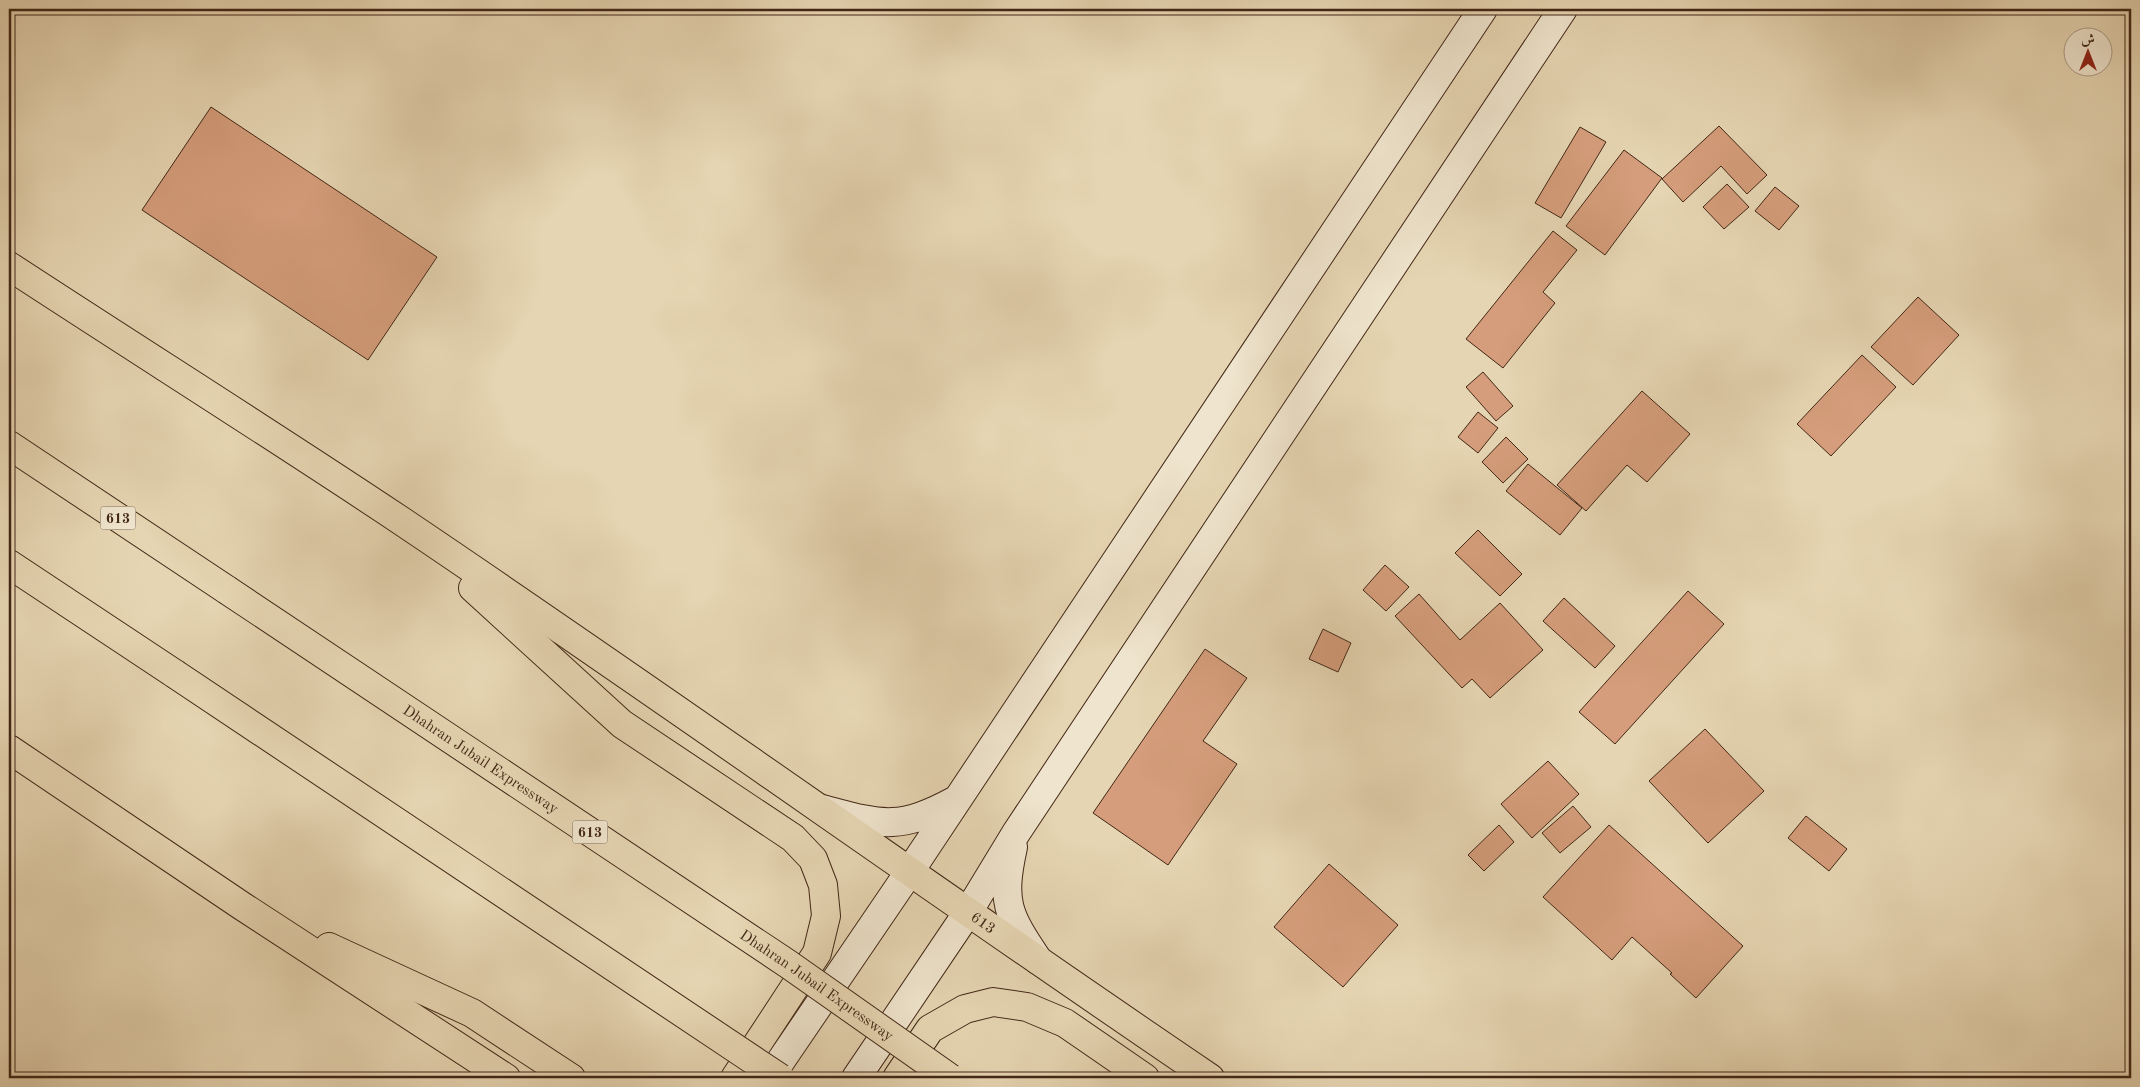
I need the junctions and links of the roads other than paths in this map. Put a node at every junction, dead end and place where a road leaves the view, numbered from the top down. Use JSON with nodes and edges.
{"nodes":[{"id":1,"x":1482,"y":9,"type":"edge"},
{"id":2,"x":1563,"y":9,"type":"edge"},
{"id":3,"x":9,"y":266,"type":"edge"},
{"id":4,"x":9,"y":445,"type":"edge"},
{"id":5,"x":398,"y":519,"type":"junction"},
{"id":6,"x":9,"y":564,"type":"edge"},
{"id":7,"x":9,"y":749,"type":"edge"},
{"id":8,"x":957,"y":799,"type":"junction"},
{"id":9,"x":822,"y":809,"type":"junction"},
{"id":10,"x":1016,"y":833,"type":"junction"},
{"id":11,"x":910,"y":871,"type":"junction"},
{"id":12,"x":242,"y":906,"type":"junction"},
{"id":13,"x":968,"y":912,"type":"junction"},
{"id":14,"x":1040,"y":963,"type":"junction"},
{"id":15,"x":506,"y":1078,"type":"edge"},
{"id":16,"x":571,"y":1078,"type":"edge"},
{"id":17,"x":734,"y":1078,"type":"edge"},
{"id":18,"x":769,"y":1078,"type":"edge"},
{"id":19,"x":780,"y":1078,"type":"edge"},
{"id":20,"x":856,"y":1078,"type":"edge"},
{"id":21,"x":897,"y":1078,"type":"edge"},
{"id":22,"x":950,"y":1078,"type":"edge"},
{"id":23,"x":1145,"y":1078,"type":"edge"},
{"id":24,"x":1210,"y":1078,"type":"edge"}],
"edges":[{"from":1,"to":8,"type":"main road"},
{"from":2,"to":10,"type":"main road"},
{"from":3,"to":5,"type":"main road","name":"613"},
{"from":4,"to":22,"type":"main road","name":"Dhahran Jubail Expressway","number":"613","bridge":true},
{"from":5,"to":9,"type":"main road","name":"613"},
{"from":5,"to":17,"type":"main road"},
{"from":6,"to":19,"type":"main road","bridge":true},
{"from":7,"to":12,"type":"main road"},
{"from":8,"to":9,"type":"main road"},
{"from":8,"to":11,"type":"main road"},
{"from":9,"to":11,"type":"main road","name":"613"},
{"from":10,"to":13,"type":"main road"},
{"from":10,"to":14,"type":"main road"},
{"from":11,"to":13,"type":"main road","name":"613"},
{"from":11,"to":18,"type":"main road"},
{"from":12,"to":15,"type":"main road"},
{"from":12,"to":16,"type":"main road"},
{"from":13,"to":14,"type":"main road","name":"613"},
{"from":13,"to":20,"type":"main road"},
{"from":14,"to":24,"type":"main road","name":"613"},
{"from":21,"to":23,"type":"main road"}]}
